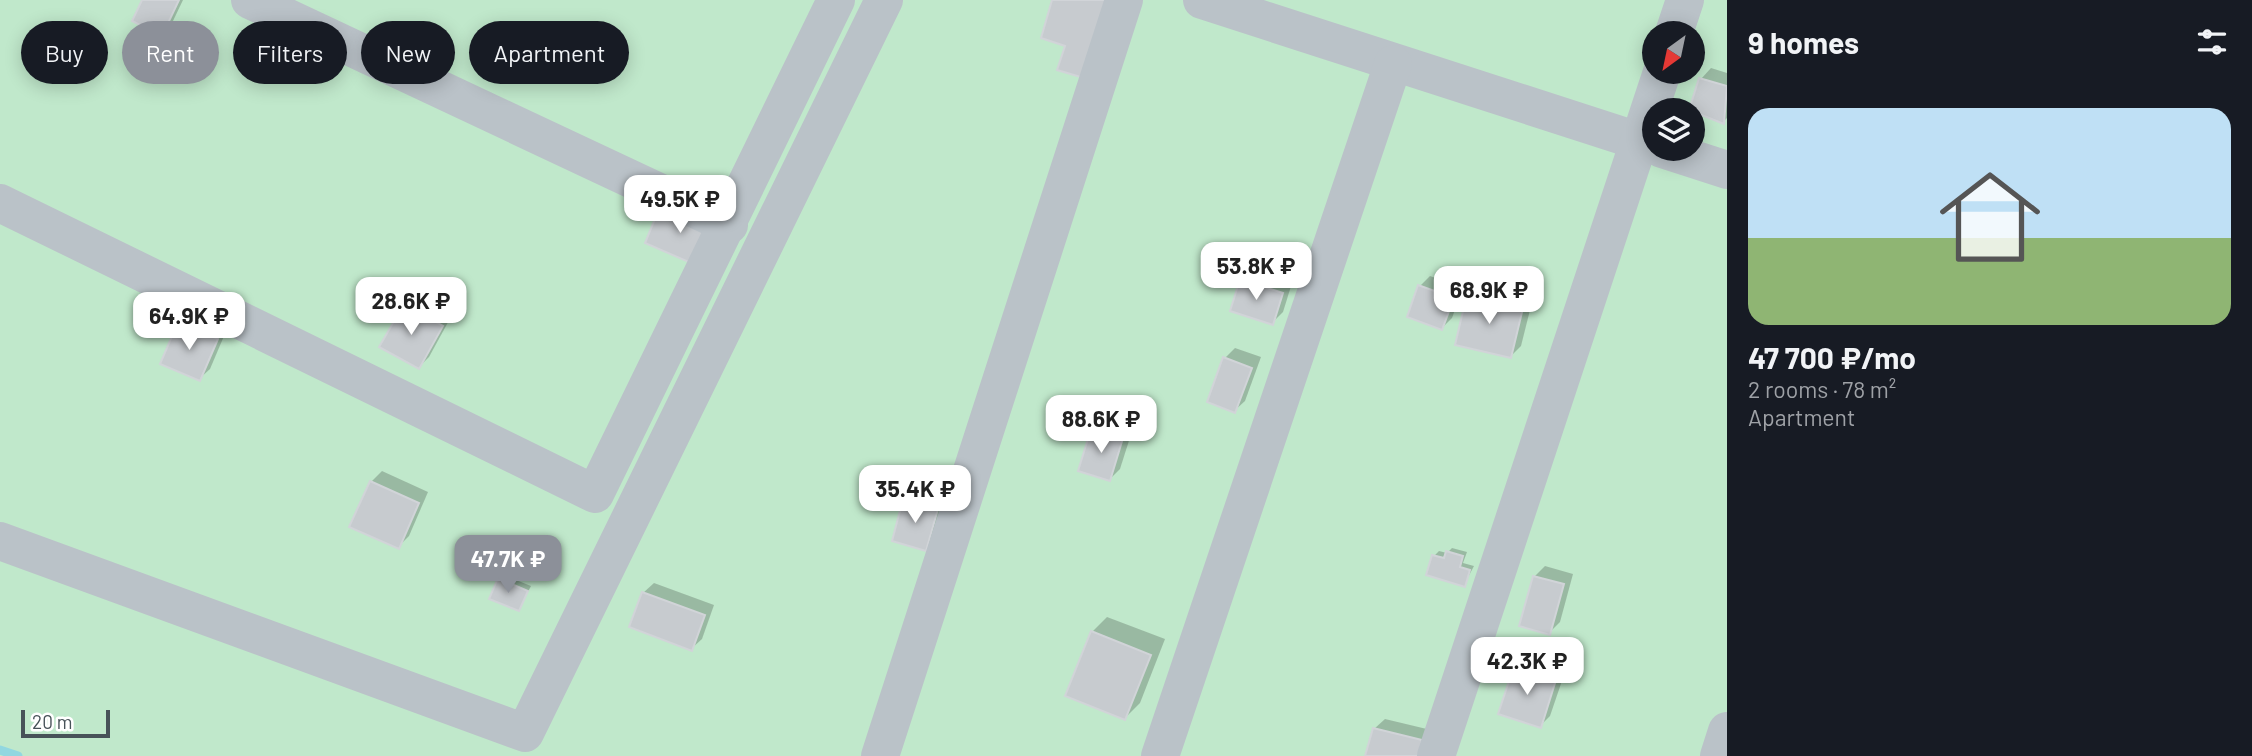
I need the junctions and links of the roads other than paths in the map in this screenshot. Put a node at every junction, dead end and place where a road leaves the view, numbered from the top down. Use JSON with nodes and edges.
{"nodes":[{"id":1,"x":250,"y":0,"type":"edge"},
{"id":2,"x":836,"y":0,"type":"edge"},
{"id":3,"x":884,"y":0,"type":"edge"},
{"id":4,"x":1124,"y":0,"type":"edge"},
{"id":5,"x":1202,"y":0,"type":"edge"},
{"id":6,"x":1685,"y":0,"type":"edge"},
{"id":7,"x":1678,"y":21,"type":"edge"},
{"id":8,"x":1393,"y":64,"type":"junction"},
{"id":9,"x":1642,"y":142,"type":"edge"},
{"id":10,"x":1646,"y":161,"type":"edge"},
{"id":11,"x":1700,"y":161,"type":"edge"},
{"id":12,"x":1727,"y":170,"type":"edge"},
{"id":13,"x":0,"y":203,"type":"edge"},
{"id":14,"x":729,"y":225,"type":"junction"},
{"id":15,"x":0,"y":541,"type":"edge"},
{"id":16,"x":1727,"y":731,"type":"edge"},
{"id":17,"x":536,"y":744,"type":"edge"},
{"id":18,"x":880,"y":756,"type":"edge"},
{"id":19,"x":1160,"y":756,"type":"edge"},
{"id":20,"x":1436,"y":756,"type":"edge"},
{"id":21,"x":1719,"y":756,"type":"edge"}],
"edges":[{"from":1,"to":14,"type":"street"},
{"from":2,"to":14,"type":"street"},
{"from":3,"to":17,"type":"street"},
{"from":4,"to":18,"type":"street"},
{"from":5,"to":8,"type":"street"},
{"from":6,"to":7,"type":"street"},
{"from":8,"to":9,"type":"street"},
{"from":8,"to":19,"type":"street"},
{"from":10,"to":20,"type":"street"},
{"from":11,"to":12,"type":"street"},
{"from":13,"to":14,"type":"street"},
{"from":15,"to":17,"type":"street"},
{"from":16,"to":21,"type":"street"}]}
